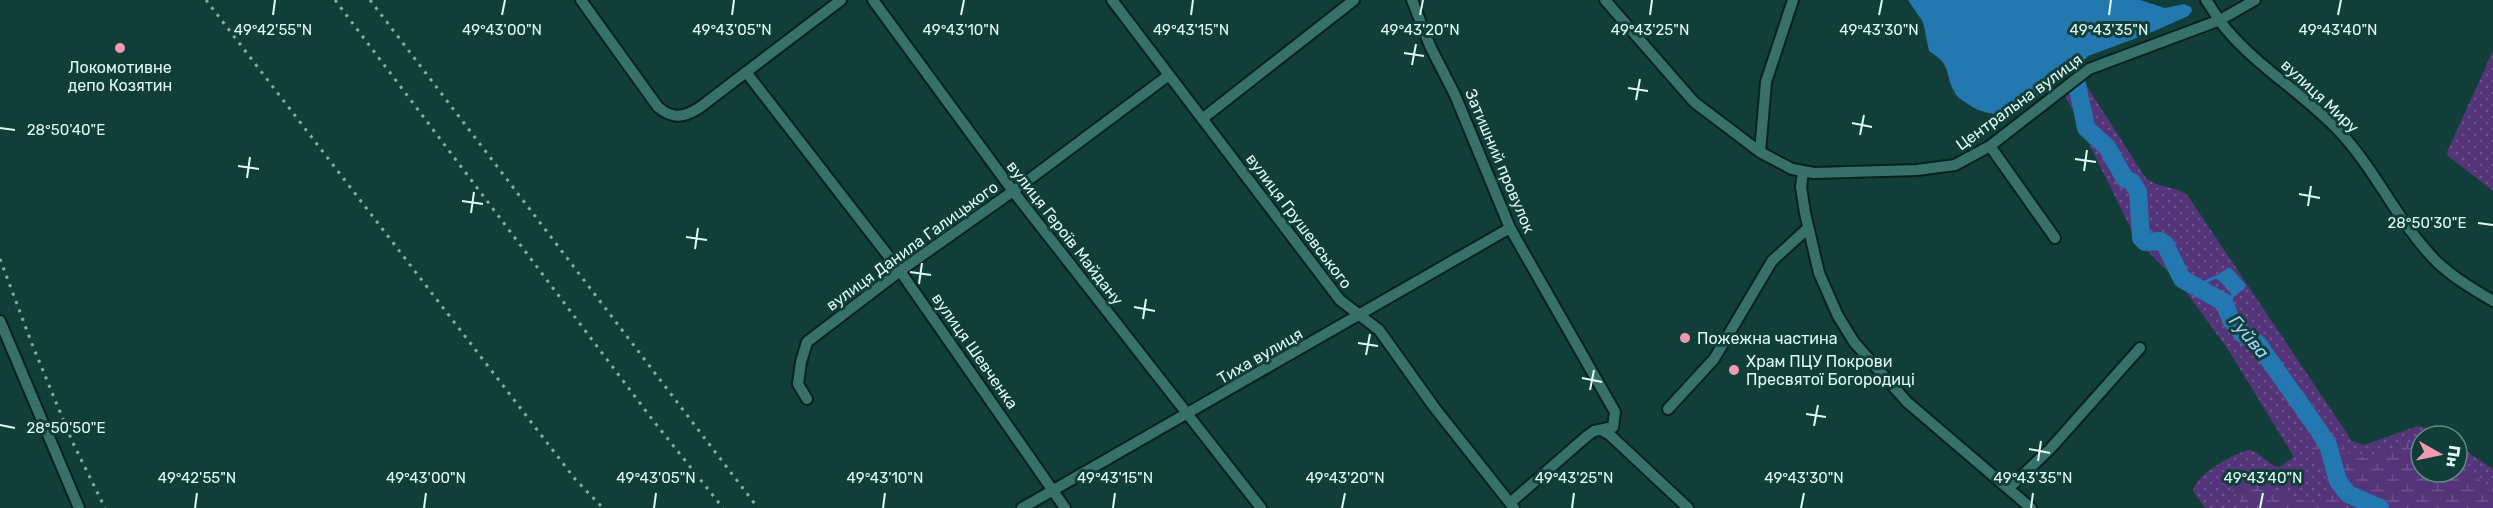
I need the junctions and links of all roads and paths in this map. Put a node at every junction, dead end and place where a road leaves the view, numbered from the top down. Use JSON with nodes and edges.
{"nodes":[{"id":1,"x":581,"y":0,"type":"edge"},
{"id":2,"x":841,"y":0,"type":"edge"},
{"id":3,"x":873,"y":0,"type":"edge"},
{"id":4,"x":1112,"y":0,"type":"edge"},
{"id":5,"x":1354,"y":0,"type":"edge"},
{"id":6,"x":1412,"y":0,"type":"edge"},
{"id":7,"x":1605,"y":0,"type":"edge"},
{"id":8,"x":1793,"y":0,"type":"edge"},
{"id":9,"x":2206,"y":0,"type":"edge"},
{"id":10,"x":2255,"y":0,"type":"edge"},
{"id":11,"x":2220,"y":20,"type":"junction"},
{"id":12,"x":746,"y":72,"type":"junction"},
{"id":13,"x":1169,"y":75,"type":"junction"},
{"id":14,"x":1202,"y":118,"type":"junction"},
{"id":15,"x":1990,"y":146,"type":"junction"},
{"id":16,"x":1760,"y":152,"type":"junction"},
{"id":17,"x":1803,"y":172,"type":"junction"},
{"id":18,"x":1013,"y":191,"type":"junction"},
{"id":19,"x":1510,"y":228,"type":"junction"},
{"id":20,"x":1808,"y":228,"type":"junction"},
{"id":21,"x":2055,"y":238,"type":"dead end"},
{"id":22,"x":900,"y":271,"type":"junction"},
{"id":23,"x":2493,"y":301,"type":"edge"},
{"id":24,"x":1360,"y":316,"type":"junction"},
{"id":25,"x":0,"y":321,"type":"edge"},
{"id":26,"x":2140,"y":348,"type":"dead end"},
{"id":27,"x":807,"y":399,"type":"dead end"},
{"id":28,"x":1668,"y":409,"type":"dead end"},
{"id":29,"x":1189,"y":414,"type":"junction"},
{"id":30,"x":1601,"y":430,"type":"junction"},
{"id":31,"x":2008,"y":488,"type":"junction"},
{"id":32,"x":1053,"y":491,"type":"junction"},
{"id":33,"x":1512,"y":506,"type":"edge"},
{"id":34,"x":79,"y":508,"type":"edge"},
{"id":35,"x":1023,"y":508,"type":"edge"},
{"id":36,"x":1065,"y":508,"type":"edge"},
{"id":37,"x":1261,"y":508,"type":"edge"},
{"id":38,"x":1688,"y":508,"type":"edge"},
{"id":39,"x":2030,"y":508,"type":"edge"}],
"edges":[{"from":1,"to":12,"type":"street"},
{"from":2,"to":12,"type":"street"},
{"from":3,"to":18,"type":"street","name":"вулиця Героїв Майдану"},
{"from":4,"to":13,"type":"street","name":"вулиця Грушевського"},
{"from":5,"to":14,"type":"street"},
{"from":6,"to":19,"type":"street","name":"Затишний провулок"},
{"from":7,"to":16,"type":"street","name":"Центральна вулиця"},
{"from":8,"to":16,"type":"street"},
{"from":9,"to":11,"type":"street","name":"вулиця Миру"},
{"from":10,"to":11,"type":"street","name":"Центральна вулиця"},
{"from":11,"to":15,"type":"street","name":"Центральна вулиця"},
{"from":11,"to":23,"type":"street","name":"вулиця Миру"},
{"from":12,"to":22,"type":"street","name":"вулиця Шевченка"},
{"from":13,"to":14,"type":"street","name":"вулиця Грушевського"},
{"from":13,"to":18,"type":"street","name":"вулиця Данила Галицького"},
{"from":14,"to":24,"type":"street","name":"вулиця Грушевського"},
{"from":15,"to":17,"type":"street","name":"Центральна вулиця"},
{"from":15,"to":21,"type":"street"},
{"from":16,"to":17,"type":"street","name":"Центральна вулиця"},
{"from":17,"to":20,"type":"street"},
{"from":18,"to":22,"type":"street","name":"вулиця Данила Галицького"},
{"from":18,"to":29,"type":"street","name":"вулиця Героїв Майдану"},
{"from":19,"to":24,"type":"street","name":"Тиха вулиця"},
{"from":19,"to":30,"type":"street","name":"Затишний провулок"},
{"from":20,"to":28,"type":"street"},
{"from":20,"to":31,"type":"street"},
{"from":22,"to":27,"type":"street","name":"вулиця Данила Галицького"},
{"from":22,"to":32,"type":"street","name":"вулиця Шевченка"},
{"from":24,"to":29,"type":"street","name":"Тиха вулиця"},
{"from":24,"to":33,"type":"street","name":"вулиця Грушевського"},
{"from":25,"to":34,"type":"street"},
{"from":26,"to":31,"type":"street"},
{"from":29,"to":32,"type":"street","name":"Тиха вулиця"},
{"from":29,"to":37,"type":"street","name":"вулиця Героїв Майдану"},
{"from":30,"to":33,"type":"street"},
{"from":30,"to":38,"type":"street"},
{"from":31,"to":39,"type":"street"},
{"from":32,"to":35,"type":"street","name":"Тиха вулиця"},
{"from":32,"to":36,"type":"street","name":"вулиця Шевченка"}]}
